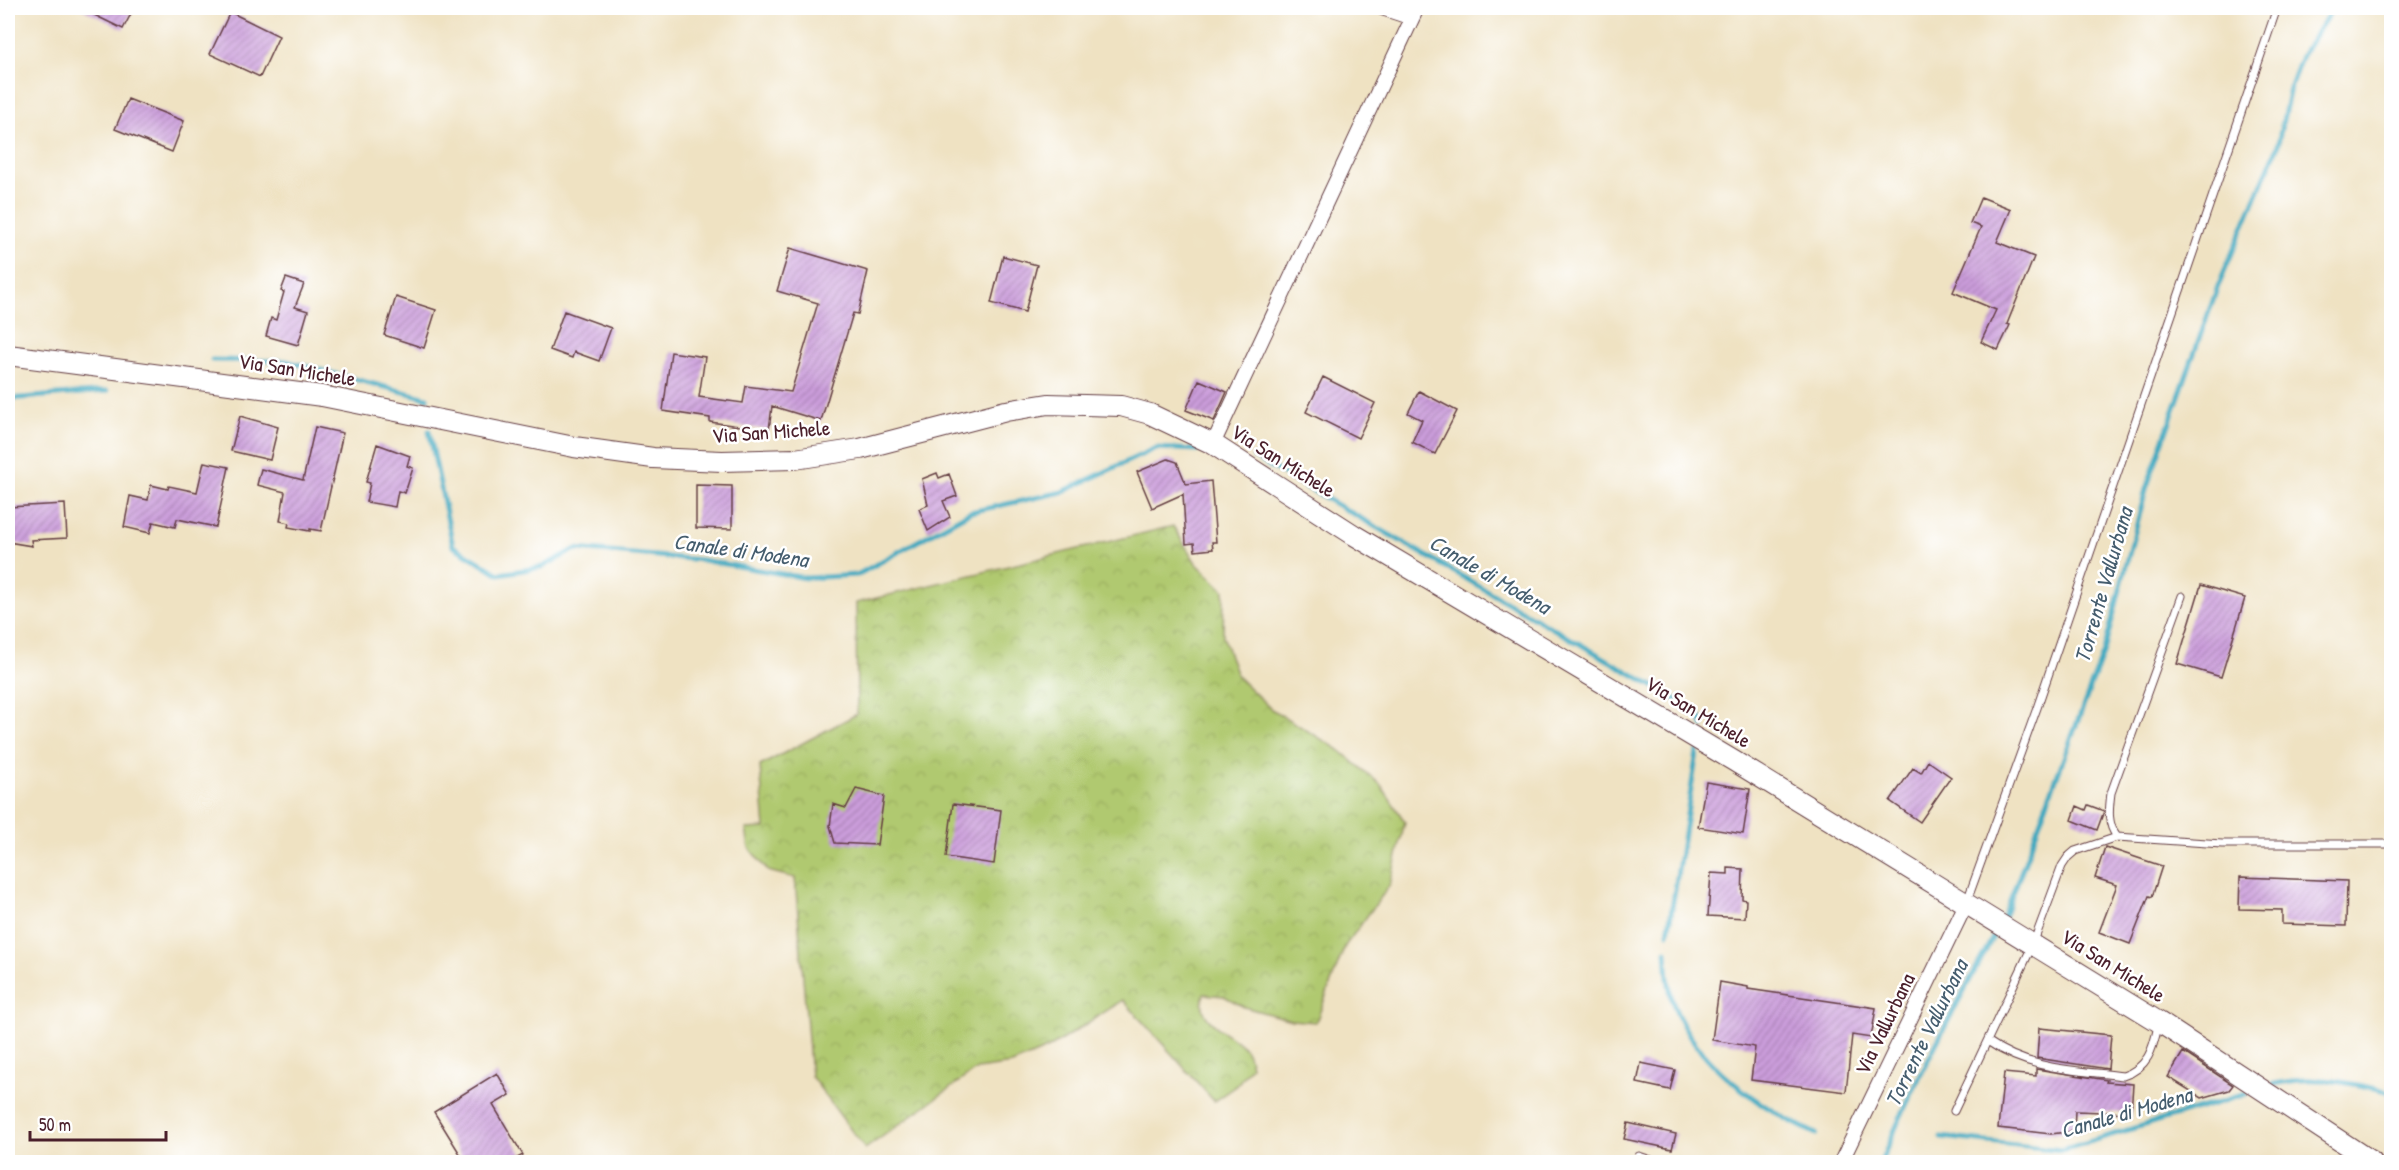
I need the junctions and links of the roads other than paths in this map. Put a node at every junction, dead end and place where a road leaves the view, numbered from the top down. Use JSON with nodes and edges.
{"nodes":[{"id":1,"x":1382,"y":8,"type":"edge"},
{"id":2,"x":2277,"y":8,"type":"edge"},
{"id":3,"x":1415,"y":13,"type":"edge"},
{"id":4,"x":8,"y":355,"type":"edge"},
{"id":5,"x":1213,"y":444,"type":"junction"},
{"id":6,"x":2182,"y":596,"type":"dead end"},
{"id":7,"x":2117,"y":837,"type":"junction"},
{"id":8,"x":2391,"y":844,"type":"edge"},
{"id":9,"x":1973,"y":908,"type":"junction"},
{"id":10,"x":2025,"y":940,"type":"junction"},
{"id":11,"x":2159,"y":1023,"type":"junction"},
{"id":12,"x":1989,"y":1041,"type":"junction"},
{"id":13,"x":1954,"y":1111,"type":"dead end"},
{"id":14,"x":1639,"y":1156,"type":"dead end"},
{"id":15,"x":1657,"y":1162,"type":"edge"},
{"id":16,"x":1842,"y":1162,"type":"edge"},
{"id":17,"x":2372,"y":1162,"type":"edge"}],
"edges":[{"from":1,"to":3,"type":"street"},
{"from":2,"to":9,"type":"lane"},
{"from":3,"to":5,"type":"street"},
{"from":4,"to":5,"type":"main road","name":"Via San Michele"},
{"from":5,"to":9,"type":"main road","name":"Via San Michele"},
{"from":6,"to":7,"type":"lane"},
{"from":7,"to":8,"type":"lane"},
{"from":7,"to":10,"type":"lane"},
{"from":9,"to":10,"type":"main road","name":"Via San Michele"},
{"from":9,"to":16,"type":"street","name":"Via Vallurbana"},
{"from":10,"to":11,"type":"main road","name":"Via San Michele"},
{"from":10,"to":12,"type":"lane"},
{"from":11,"to":12,"type":"lane"},
{"from":11,"to":17,"type":"main road","name":"Via San Michele"},
{"from":12,"to":13,"type":"lane"},
{"from":14,"to":15,"type":"lane"}]}
